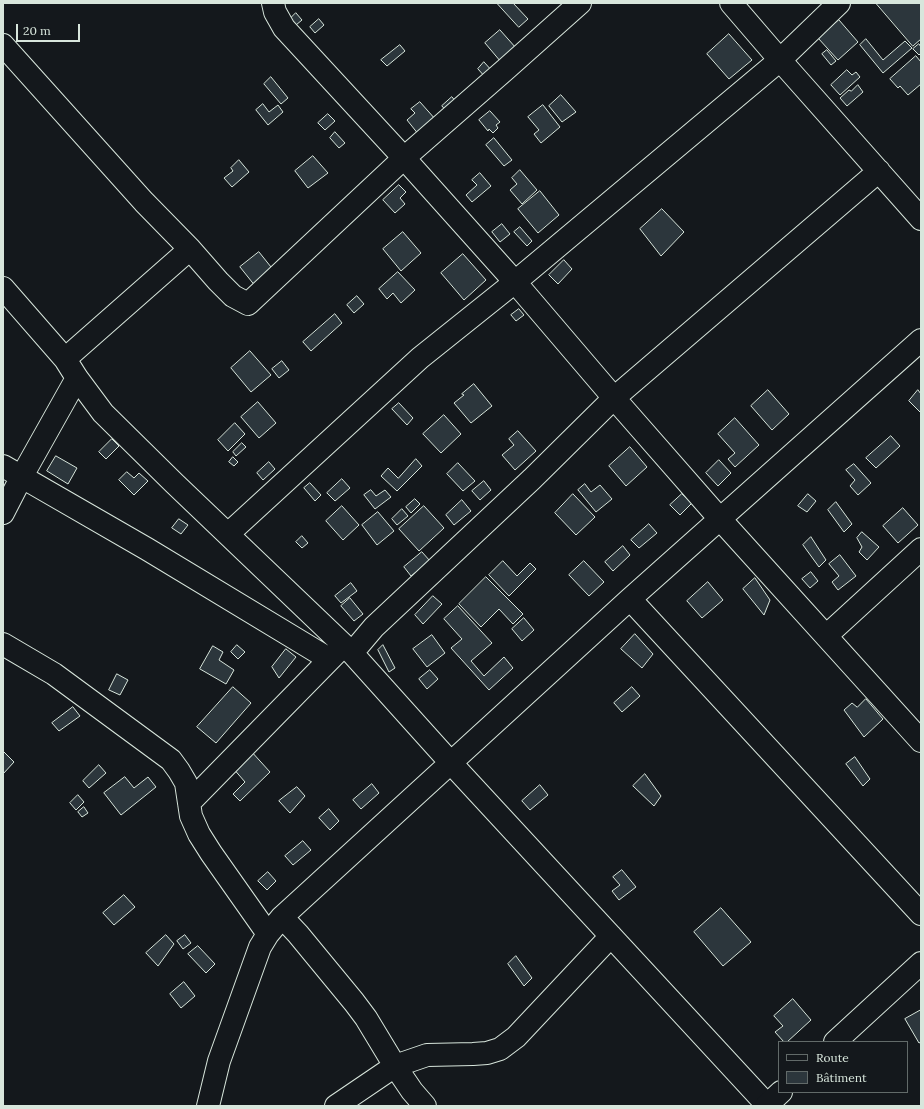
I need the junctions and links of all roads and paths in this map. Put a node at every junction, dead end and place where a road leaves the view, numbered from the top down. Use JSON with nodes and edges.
{"nodes":[{"id":1,"x":273,"y":3,"type":"edge"},
{"id":2,"x":580,"y":3,"type":"edge"},
{"id":3,"x":731,"y":3,"type":"edge"},
{"id":4,"x":839,"y":3,"type":"edge"},
{"id":5,"x":3,"y":45,"type":"edge"},
{"id":6,"x":780,"y":60,"type":"junction"},
{"id":7,"x":404,"y":158,"type":"junction"},
{"id":8,"x":879,"y":171,"type":"junction"},
{"id":9,"x":921,"y":219,"type":"edge"},
{"id":10,"x":190,"y":249,"type":"junction"},
{"id":11,"x":515,"y":282,"type":"junction"},
{"id":12,"x":3,"y":288,"type":"edge"},
{"id":13,"x":921,"y":340,"type":"edge"},
{"id":14,"x":65,"y":359,"type":"junction"},
{"id":15,"x":77,"y":378,"type":"junction"},
{"id":16,"x":614,"y":398,"type":"junction"},
{"id":17,"x":3,"y":466,"type":"edge"},
{"id":18,"x":22,"y":476,"type":"junction"},
{"id":19,"x":3,"y":513,"type":"edge"},
{"id":20,"x":720,"y":519,"type":"junction"},
{"id":21,"x":228,"y":534,"type":"junction"},
{"id":22,"x":921,"y":549,"type":"edge"},
{"id":23,"x":630,"y":599,"type":"junction"},
{"id":24,"x":826,"y":636,"type":"junction"},
{"id":25,"x":3,"y":644,"type":"edge"},
{"id":26,"x":341,"y":653,"type":"junction"},
{"id":27,"x":921,"y":741,"type":"edge"},
{"id":28,"x":450,"y":762,"type":"junction"},
{"id":29,"x":189,"y":803,"type":"junction"},
{"id":30,"x":921,"y":914,"type":"edge"},
{"id":31,"x":282,"y":917,"type":"junction"},
{"id":32,"x":268,"y":934,"type":"junction"},
{"id":33,"x":611,"y":936,"type":"junction"},
{"id":34,"x":921,"y":963,"type":"edge"},
{"id":35,"x":836,"y":1041,"type":"edge"},
{"id":36,"x":395,"y":1066,"type":"junction"},
{"id":37,"x":771,"y":1102,"type":"edge"},
{"id":38,"x":208,"y":1106,"type":"edge"},
{"id":39,"x":336,"y":1106,"type":"edge"},
{"id":40,"x":425,"y":1106,"type":"edge"}],
"edges":[{"from":1,"to":7,"type":"street"},
{"from":2,"to":7,"type":"street"},
{"from":3,"to":6,"type":"street"},
{"from":4,"to":6,"type":"street"},
{"from":5,"to":10,"type":"street"},
{"from":6,"to":8,"type":"street"},
{"from":6,"to":11,"type":"street"},
{"from":7,"to":10,"type":"street"},
{"from":7,"to":11,"type":"street"},
{"from":8,"to":9,"type":"street"},
{"from":8,"to":16,"type":"street"},
{"from":10,"to":14,"type":"street"},
{"from":11,"to":16,"type":"street"},
{"from":11,"to":21,"type":"street"},
{"from":12,"to":14,"type":"street"},
{"from":13,"to":20,"type":"street"},
{"from":14,"to":15,"type":"street"},
{"from":15,"to":18,"type":"street"},
{"from":15,"to":21,"type":"street"},
{"from":16,"to":20,"type":"street"},
{"from":16,"to":26,"type":"street"},
{"from":17,"to":18,"type":"street"},
{"from":18,"to":19,"type":"street"},
{"from":18,"to":26,"type":"street"},
{"from":20,"to":23,"type":"street"},
{"from":20,"to":24,"type":"street"},
{"from":21,"to":26,"type":"street"},
{"from":22,"to":24,"type":"street"},
{"from":23,"to":28,"type":"street"},
{"from":23,"to":30,"type":"street"},
{"from":24,"to":27,"type":"street"},
{"from":25,"to":29,"type":"street"},
{"from":26,"to":28,"type":"street"},
{"from":26,"to":29,"type":"street"},
{"from":28,"to":31,"type":"street"},
{"from":28,"to":33,"type":"street"},
{"from":29,"to":32,"type":"street"},
{"from":31,"to":32,"type":"street"},
{"from":31,"to":36,"type":"street"},
{"from":32,"to":38,"type":"street"},
{"from":33,"to":36,"type":"street"},
{"from":33,"to":37,"type":"street"},
{"from":34,"to":35,"type":"street"},
{"from":36,"to":39,"type":"street"},
{"from":36,"to":40,"type":"street"}]}
